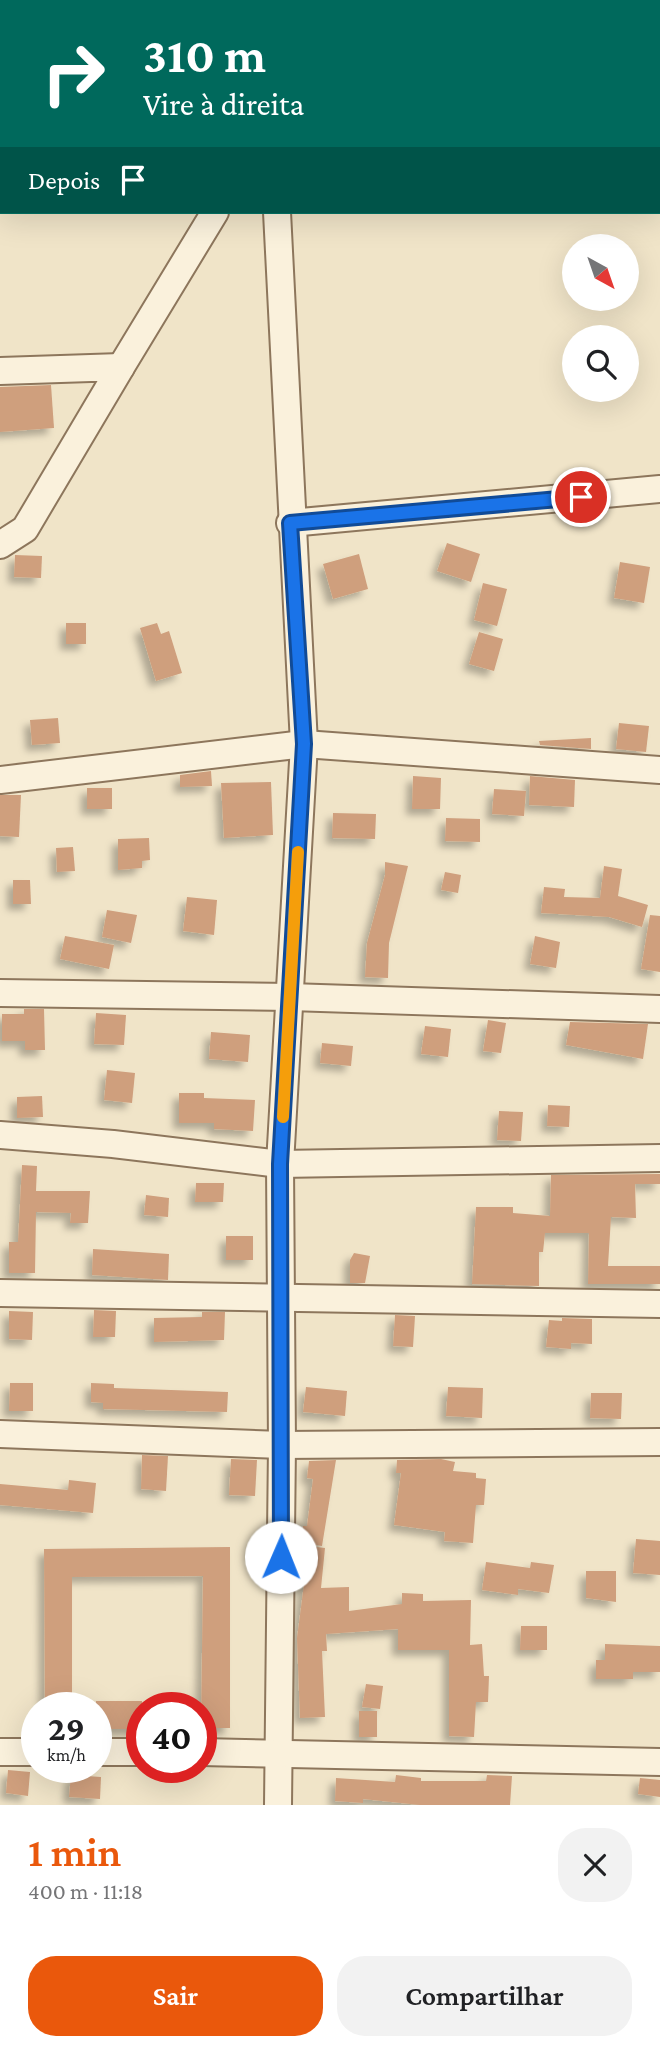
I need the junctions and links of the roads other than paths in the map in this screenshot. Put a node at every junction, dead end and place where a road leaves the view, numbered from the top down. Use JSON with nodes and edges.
{"nodes":[{"id":1,"x":214,"y":214,"type":"edge"},
{"id":2,"x":277,"y":214,"type":"edge"},
{"id":3,"x":121,"y":367,"type":"junction"},
{"id":4,"x":0,"y":371,"type":"edge"},
{"id":5,"x":660,"y":489,"type":"edge"},
{"id":6,"x":290,"y":523,"type":"junction"},
{"id":7,"x":0,"y":545,"type":"edge"},
{"id":8,"x":304,"y":744,"type":"junction"},
{"id":9,"x":660,"y":770,"type":"edge"},
{"id":10,"x":0,"y":780,"type":"edge"},
{"id":11,"x":0,"y":993,"type":"edge"},
{"id":12,"x":290,"y":997,"type":"junction"},
{"id":13,"x":660,"y":1009,"type":"edge"},
{"id":14,"x":0,"y":1135,"type":"edge"},
{"id":15,"x":660,"y":1158,"type":"edge"},
{"id":16,"x":280,"y":1164,"type":"junction"},
{"id":17,"x":0,"y":1293,"type":"edge"},
{"id":18,"x":281,"y":1299,"type":"junction"},
{"id":19,"x":660,"y":1304,"type":"edge"},
{"id":20,"x":0,"y":1434,"type":"edge"},
{"id":21,"x":660,"y":1442,"type":"edge"},
{"id":22,"x":282,"y":1445,"type":"junction"},
{"id":23,"x":0,"y":1752,"type":"edge"},
{"id":24,"x":21,"y":1752,"type":"edge"},
{"id":25,"x":217,"y":1752,"type":"edge"},
{"id":26,"x":279,"y":1752,"type":"junction"},
{"id":27,"x":660,"y":1762,"type":"edge"},
{"id":28,"x":278,"y":1805,"type":"edge"}],
"edges":[{"from":1,"to":3,"type":"street"},
{"from":2,"to":6,"type":"street"},
{"from":3,"to":4,"type":"street"},
{"from":3,"to":7,"type":"street"},
{"from":5,"to":6,"type":"street"},
{"from":6,"to":8,"type":"street"},
{"from":8,"to":9,"type":"street"},
{"from":8,"to":10,"type":"street"},
{"from":8,"to":12,"type":"street"},
{"from":11,"to":12,"type":"street"},
{"from":12,"to":13,"type":"street"},
{"from":12,"to":16,"type":"street"},
{"from":14,"to":16,"type":"street"},
{"from":15,"to":16,"type":"street"},
{"from":16,"to":18,"type":"street"},
{"from":17,"to":18,"type":"street"},
{"from":18,"to":19,"type":"street"},
{"from":18,"to":22,"type":"street"},
{"from":20,"to":22,"type":"street"},
{"from":21,"to":22,"type":"street"},
{"from":22,"to":26,"type":"street"},
{"from":23,"to":24,"type":"street"},
{"from":25,"to":26,"type":"street"},
{"from":26,"to":27,"type":"street"},
{"from":26,"to":28,"type":"street"}]}
